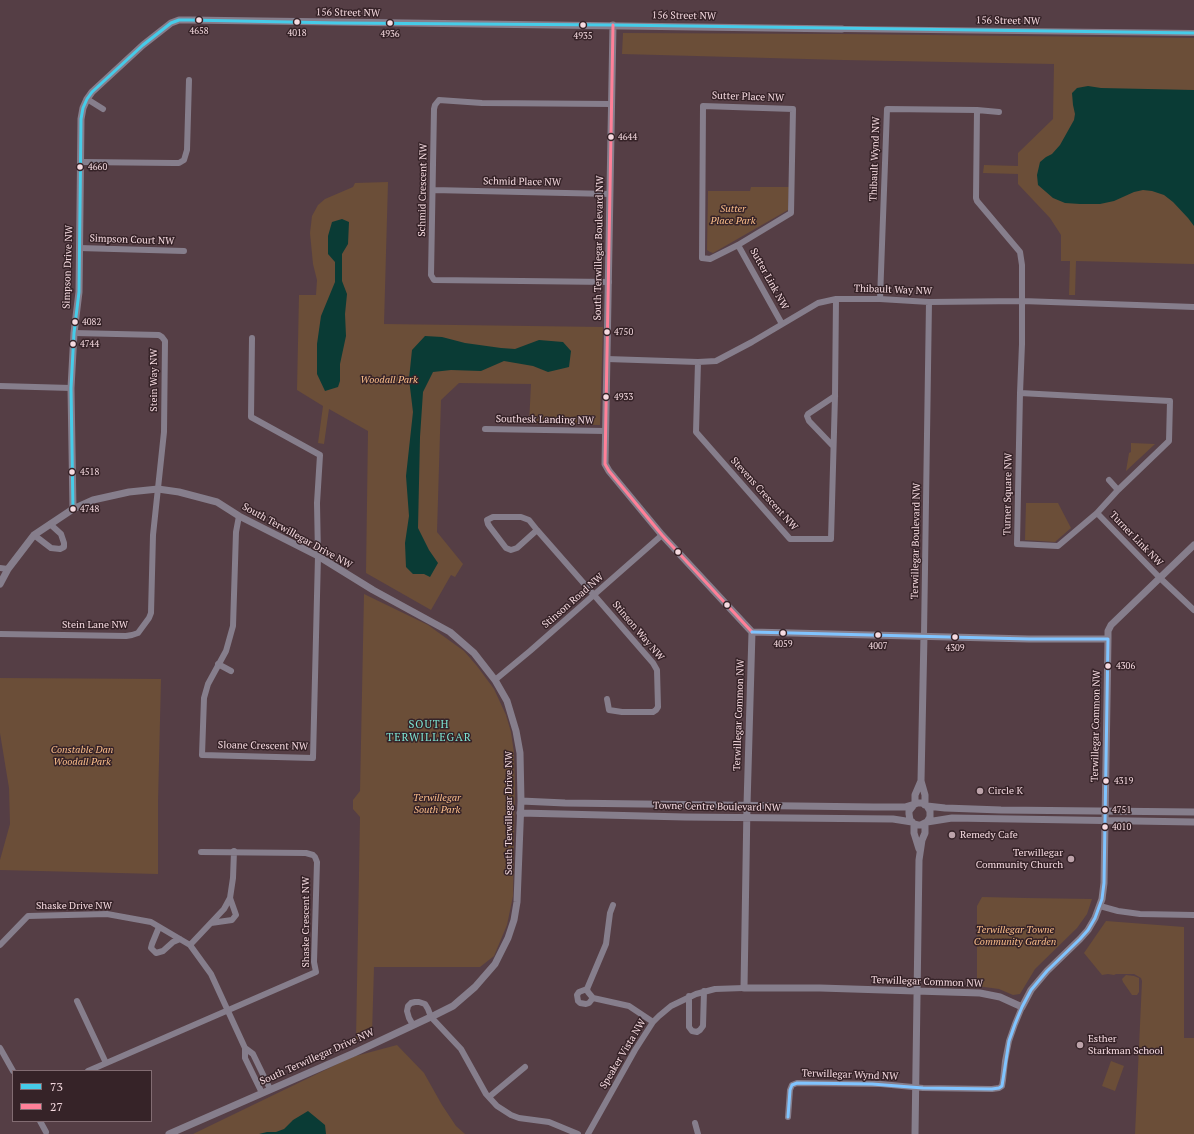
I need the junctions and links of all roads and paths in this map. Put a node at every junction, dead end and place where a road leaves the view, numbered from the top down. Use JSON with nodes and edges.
{"nodes":[{"id":1,"x":613,"y":25,"type":"junction"},
{"id":2,"x":842,"y":28,"type":"joint"},
{"id":3,"x":1194,"y":33,"type":"edge"},
{"id":4,"x":189,"y":80,"type":"dead end"},
{"id":5,"x":86,"y":99,"type":"junction"},
{"id":6,"x":612,"y":104,"type":"junction"},
{"id":7,"x":104,"y":109,"type":"dead end"},
{"id":8,"x":977,"y":110,"type":"junction"},
{"id":9,"x":999,"y":112,"type":"dead end"},
{"id":10,"x":80,"y":162,"type":"junction"},
{"id":11,"x":433,"y":190,"type":"junction"},
{"id":12,"x":610,"y":194,"type":"junction"},
{"id":13,"x":738,"y":245,"type":"junction"},
{"id":14,"x":79,"y":248,"type":"junction"},
{"id":15,"x":184,"y":251,"type":"dead end"},
{"id":16,"x":609,"y":282,"type":"junction"},
{"id":17,"x":836,"y":299,"type":"junction"},
{"id":18,"x":880,"y":299,"type":"junction"},
{"id":19,"x":929,"y":302,"type":"junction"},
{"id":20,"x":1022,"y":302,"type":"junction"},
{"id":21,"x":1194,"y":307,"type":"edge"},
{"id":22,"x":782,"y":324,"type":"junction"},
{"id":23,"x":74,"y":334,"type":"junction"},
{"id":24,"x":252,"y":338,"type":"dead end"},
{"id":25,"x":607,"y":359,"type":"junction"},
{"id":26,"x":698,"y":362,"type":"junction"},
{"id":27,"x":0,"y":386,"type":"edge"},
{"id":28,"x":71,"y":388,"type":"junction"},
{"id":29,"x":1020,"y":393,"type":"junction"},
{"id":30,"x":835,"y":396,"type":"junction"},
{"id":31,"x":485,"y":429,"type":"dead end"},
{"id":32,"x":605,"y":431,"type":"junction"},
{"id":33,"x":833,"y":446,"type":"junction"},
{"id":34,"x":1109,"y":480,"type":"dead end"},
{"id":35,"x":158,"y":488,"type":"junction"},
{"id":36,"x":1118,"y":490,"type":"junction"},
{"id":37,"x":73,"y":509,"type":"junction"},
{"id":38,"x":1097,"y":513,"type":"junction"},
{"id":39,"x":239,"y":516,"type":"junction"},
{"id":40,"x":50,"y":524,"type":"junction"},
{"id":41,"x":537,"y":530,"type":"junction"},
{"id":42,"x":34,"y":535,"type":"junction"},
{"id":43,"x":662,"y":535,"type":"junction"},
{"id":44,"x":1194,"y":545,"type":"edge"},
{"id":45,"x":318,"y":556,"type":"junction"},
{"id":46,"x":4,"y":568,"type":"edge"},
{"id":47,"x":1160,"y":578,"type":"junction"},
{"id":48,"x":0,"y":584,"type":"edge"},
{"id":49,"x":594,"y":595,"type":"junction"},
{"id":50,"x":1194,"y":610,"type":"edge"},
{"id":51,"x":752,"y":632,"type":"junction"},
{"id":52,"x":0,"y":634,"type":"edge"},
{"id":53,"x":924,"y":635,"type":"junction"},
{"id":54,"x":1108,"y":639,"type":"junction"},
{"id":55,"x":218,"y":664,"type":"junction"},
{"id":56,"x":231,"y":671,"type":"dead end"},
{"id":57,"x":494,"y":680,"type":"junction"},
{"id":58,"x":607,"y":700,"type":"dead end"},
{"id":59,"x":921,"y":781,"type":"junction"},
{"id":60,"x":521,"y":801,"type":"junction"},
{"id":61,"x":747,"y":805,"type":"junction"},
{"id":62,"x":914,"y":805,"type":"junction"},
{"id":63,"x":926,"y":805,"type":"junction"},
{"id":64,"x":1105,"y":811,"type":"junction"},
{"id":65,"x":1194,"y":812,"type":"edge"},
{"id":66,"x":520,"y":813,"type":"junction"},
{"id":67,"x":747,"y":818,"type":"junction"},
{"id":68,"x":1105,"y":820,"type":"junction"},
{"id":69,"x":1194,"y":822,"type":"edge"},
{"id":70,"x":913,"y":823,"type":"junction"},
{"id":71,"x":926,"y":823,"type":"junction"},
{"id":72,"x":234,"y":851,"type":"junction"},
{"id":73,"x":202,"y":852,"type":"dead end"},
{"id":74,"x":920,"y":854,"type":"junction"},
{"id":75,"x":230,"y":898,"type":"junction"},
{"id":76,"x":613,"y":905,"type":"dead end"},
{"id":77,"x":1100,"y":906,"type":"junction"},
{"id":78,"x":1194,"y":915,"type":"edge"},
{"id":79,"x":211,"y":923,"type":"junction"},
{"id":80,"x":159,"y":927,"type":"junction"},
{"id":81,"x":180,"y":939,"type":"junction"},
{"id":82,"x":0,"y":945,"type":"edge"},
{"id":83,"x":190,"y":945,"type":"junction"},
{"id":84,"x":744,"y":988,"type":"junction"},
{"id":85,"x":588,"y":989,"type":"junction"},
{"id":86,"x":917,"y":990,"type":"junction"},
{"id":87,"x":704,"y":992,"type":"junction"},
{"id":88,"x":689,"y":996,"type":"junction"},
{"id":89,"x":593,"y":998,"type":"junction"},
{"id":90,"x":77,"y":1001,"type":"dead end"},
{"id":91,"x":1022,"y":1007,"type":"junction"},
{"id":92,"x":228,"y":1011,"type":"junction"},
{"id":93,"x":431,"y":1017,"type":"junction"},
{"id":94,"x":653,"y":1022,"type":"junction"},
{"id":95,"x":413,"y":1025,"type":"junction"},
{"id":96,"x":0,"y":1048,"type":"edge"},
{"id":97,"x":245,"y":1048,"type":"junction"},
{"id":98,"x":106,"y":1063,"type":"junction"},
{"id":99,"x":525,"y":1067,"type":"dead end"},
{"id":100,"x":12,"y":1070,"type":"edge"},
{"id":101,"x":90,"y":1070,"type":"edge"},
{"id":102,"x":916,"y":1088,"type":"junction"},
{"id":103,"x":270,"y":1089,"type":"junction"},
{"id":104,"x":262,"y":1093,"type":"junction"},
{"id":105,"x":489,"y":1097,"type":"junction"},
{"id":106,"x":788,"y":1117,"type":"dead end"},
{"id":107,"x":41,"y":1122,"type":"edge"},
{"id":108,"x":695,"y":1123,"type":"dead end"},
{"id":109,"x":46,"y":1132,"type":"dead end"},
{"id":110,"x":169,"y":1134,"type":"edge"},
{"id":111,"x":578,"y":1134,"type":"edge"},
{"id":112,"x":588,"y":1134,"type":"edge"},
{"id":113,"x":698,"y":1134,"type":"edge"},
{"id":114,"x":915,"y":1134,"type":"edge"}],
"edges":[{"from":1,"to":2,"type":"street","name":"156 Street NW"},
{"from":1,"to":5,"type":"street","name":"156 Street NW"},
{"from":1,"to":6,"type":"street","name":"South Terwillegar Boulevard NW"},
{"from":2,"to":3,"type":"street","name":"156 Street NW"},
{"from":4,"to":10,"type":"street"},
{"from":5,"to":7,"type":"street"},
{"from":5,"to":10,"type":"street","name":"Simpson Drive NW"},
{"from":6,"to":11,"type":"street","name":"Schmid Crescent NW"},
{"from":6,"to":12,"type":"street","name":"South Terwillegar Boulevard NW"},
{"from":8,"to":9,"type":"street","name":"Thibault Wynd NW"},
{"from":8,"to":18,"type":"street","name":"Thibault Wynd NW"},
{"from":8,"to":20,"type":"street"},
{"from":10,"to":14,"type":"street","name":"Simpson Drive NW"},
{"from":11,"to":12,"type":"street","name":"Schmid Place NW"},
{"from":11,"to":16,"type":"street","name":"Schmid Crescent NW"},
{"from":12,"to":16,"type":"street","name":"South Terwillegar Boulevard NW"},
{"from":13,"to":13,"type":"street","name":"Sutter Place NW"},
{"from":13,"to":22,"type":"street","name":"Sutter Link NW"},
{"from":14,"to":15,"type":"street","name":"Simpson Court NW"},
{"from":14,"to":23,"type":"street","name":"Simpson Drive NW"},
{"from":16,"to":25,"type":"street","name":"South Terwillegar Boulevard NW"},
{"from":17,"to":18,"type":"street","name":"Thibault Way NW"},
{"from":17,"to":22,"type":"street","name":"Thibault Way NW"},
{"from":17,"to":30,"type":"street","name":"Stevens Crescent NW"},
{"from":18,"to":19,"type":"street","name":"Thibault Way NW"},
{"from":19,"to":20,"type":"street","name":"Thibault Way NW"},
{"from":19,"to":53,"type":"street","name":"Terwillegar Boulevard NW"},
{"from":20,"to":21,"type":"street","name":"Thibault Way NW"},
{"from":20,"to":29,"type":"street","name":"Turner Square NW"},
{"from":22,"to":26,"type":"street","name":"Thibault Way NW"},
{"from":23,"to":28,"type":"street","name":"Simpson Drive NW"},
{"from":23,"to":35,"type":"street","name":"Stein Way NW"},
{"from":24,"to":45,"type":"street"},
{"from":25,"to":26,"type":"street","name":"Thibault Way NW"},
{"from":25,"to":32,"type":"street","name":"South Terwillegar Boulevard NW"},
{"from":26,"to":33,"type":"street","name":"Stevens Crescent NW"},
{"from":27,"to":28,"type":"street"},
{"from":28,"to":37,"type":"street","name":"Simpson Drive NW"},
{"from":29,"to":36,"type":"street","name":"Turner Square NW"},
{"from":29,"to":38,"type":"street","name":"Turner Square NW"},
{"from":30,"to":33,"type":"street","name":"Stevens Crescent NW"},
{"from":30,"to":33,"type":"street"},
{"from":31,"to":32,"type":"street","name":"Southesk Landing NW"},
{"from":32,"to":43,"type":"street","name":"South Terwillegar Boulevard NW"},
{"from":34,"to":36,"type":"street"},
{"from":35,"to":37,"type":"street","name":"South Terwillegar Drive NW"},
{"from":35,"to":39,"type":"street","name":"South Terwillegar Drive NW"},
{"from":35,"to":52,"type":"street","name":"Stein Lane NW"},
{"from":36,"to":38,"type":"street","name":"Turner Square NW"},
{"from":37,"to":40,"type":"street","name":"South Terwillegar Drive NW"},
{"from":38,"to":47,"type":"street","name":"Turner Link NW"},
{"from":39,"to":45,"type":"street","name":"South Terwillegar Drive NW"},
{"from":39,"to":55,"type":"street","name":"Sloane Crescent NW"},
{"from":40,"to":42,"type":"street","name":"South Terwillegar Drive NW"},
{"from":40,"to":42,"type":"street"},
{"from":41,"to":41,"type":"street","name":"Stinson Way NW"},
{"from":41,"to":49,"type":"street","name":"Stinson Way NW"},
{"from":42,"to":46,"type":"street","name":"South Terwillegar Drive NW"},
{"from":43,"to":49,"type":"street","name":"Stinson Road NW"},
{"from":43,"to":51,"type":"street","name":"South Terwillegar Boulevard NW"},
{"from":44,"to":47,"type":"street","name":"Terwillegar Common NW"},
{"from":45,"to":55,"type":"street","name":"Sloane Crescent NW"},
{"from":45,"to":57,"type":"street","name":"South Terwillegar Drive NW"},
{"from":46,"to":48,"type":"street","name":"South Terwillegar Drive NW"},
{"from":47,"to":50,"type":"street","name":"Turner Link NW"},
{"from":47,"to":54,"type":"street","name":"Terwillegar Common NW"},
{"from":49,"to":57,"type":"street","name":"Stinson Road NW"},
{"from":49,"to":58,"type":"street","name":"Stinson Way NW"},
{"from":51,"to":53,"type":"street"},
{"from":51,"to":61,"type":"street","name":"Terwillegar Common NW"},
{"from":53,"to":54,"type":"street"},
{"from":53,"to":59,"type":"street","name":"Terwillegar Boulevard NW"},
{"from":54,"to":64,"type":"street","name":"Terwillegar Common NW"},
{"from":55,"to":56,"type":"street"},
{"from":57,"to":60,"type":"street","name":"South Terwillegar Drive NW"},
{"from":59,"to":62,"type":"street","name":"Terwillegar Boulevard NW"},
{"from":59,"to":63,"type":"street","name":"Terwillegar Boulevard NW"},
{"from":60,"to":61,"type":"street","name":"Towne Centre Boulevard NW"},
{"from":60,"to":66,"type":"street","name":"South Terwillegar Drive NW"},
{"from":61,"to":62,"type":"street","name":"Towne Centre Boulevard NW"},
{"from":61,"to":67,"type":"street","name":"Terwillegar Common NW"},
{"from":62,"to":63,"type":"street"},
{"from":62,"to":70,"type":"street"},
{"from":63,"to":64,"type":"street"},
{"from":63,"to":71,"type":"street"},
{"from":64,"to":65,"type":"street"},
{"from":64,"to":68,"type":"street","name":"Terwillegar Common NW"},
{"from":66,"to":67,"type":"street","name":"Towne Centre Boulevard NW"},
{"from":66,"to":93,"type":"street","name":"South Terwillegar Drive NW"},
{"from":67,"to":70,"type":"street","name":"Towne Centre Boulevard NW"},
{"from":67,"to":84,"type":"street","name":"Terwillegar Common NW"},
{"from":68,"to":69,"type":"street"},
{"from":68,"to":71,"type":"street"},
{"from":68,"to":77,"type":"street","name":"Terwillegar Common NW"},
{"from":70,"to":71,"type":"street"},
{"from":70,"to":74,"type":"street"},
{"from":71,"to":74,"type":"street"},
{"from":72,"to":73,"type":"street","name":"Shaske Crescent NW"},
{"from":72,"to":75,"type":"street"},
{"from":72,"to":92,"type":"street","name":"Shaske Crescent NW"},
{"from":74,"to":86,"type":"street"},
{"from":75,"to":79,"type":"street"},
{"from":75,"to":79,"type":"street"},
{"from":76,"to":85,"type":"street"},
{"from":77,"to":78,"type":"street"},
{"from":77,"to":91,"type":"street","name":"Terwillegar Common NW"},
{"from":79,"to":83,"type":"street"},
{"from":80,"to":81,"type":"street","name":"Shaske Drive NW"},
{"from":80,"to":81,"type":"street"},
{"from":80,"to":82,"type":"street","name":"Shaske Drive NW"},
{"from":81,"to":83,"type":"street","name":"Shaske Drive NW"},
{"from":83,"to":92,"type":"street","name":"Shaske Drive NW"},
{"from":84,"to":86,"type":"street","name":"Terwillegar Common NW"},
{"from":84,"to":87,"type":"street","name":"Speaker Vista NW"},
{"from":85,"to":89,"type":"street"},
{"from":85,"to":89,"type":"street"},
{"from":86,"to":91,"type":"street","name":"Terwillegar Common NW"},
{"from":86,"to":102,"type":"street"},
{"from":87,"to":88,"type":"street","name":"Speaker Vista NW"},
{"from":87,"to":88,"type":"street"},
{"from":88,"to":94,"type":"street","name":"Speaker Vista NW"},
{"from":89,"to":94,"type":"street"},
{"from":90,"to":98,"type":"street"},
{"from":91,"to":102,"type":"street","name":"Terwillegar Wynd NW"},
{"from":92,"to":97,"type":"street","name":"Shaske Drive NW"},
{"from":92,"to":98,"type":"street"},
{"from":93,"to":95,"type":"street","name":"South Terwillegar Drive NW"},
{"from":93,"to":95,"type":"street"},
{"from":93,"to":105,"type":"street"},
{"from":94,"to":112,"type":"street","name":"Speaker Vista NW"},
{"from":95,"to":103,"type":"street","name":"South Terwillegar Drive NW"},
{"from":96,"to":100,"type":"street"},
{"from":97,"to":103,"type":"street","name":"Shaske Drive NW"},
{"from":97,"to":104,"type":"street","name":"Shaske Drive NW"},
{"from":98,"to":101,"type":"street"},
{"from":99,"to":105,"type":"street"},
{"from":102,"to":106,"type":"street","name":"Terwillegar Wynd NW"},
{"from":102,"to":114,"type":"street"},
{"from":103,"to":104,"type":"street","name":"South Terwillegar Drive NW"},
{"from":104,"to":110,"type":"street","name":"South Terwillegar Drive NW"},
{"from":105,"to":111,"type":"street"},
{"from":107,"to":109,"type":"street"},
{"from":108,"to":113,"type":"street"}]}
